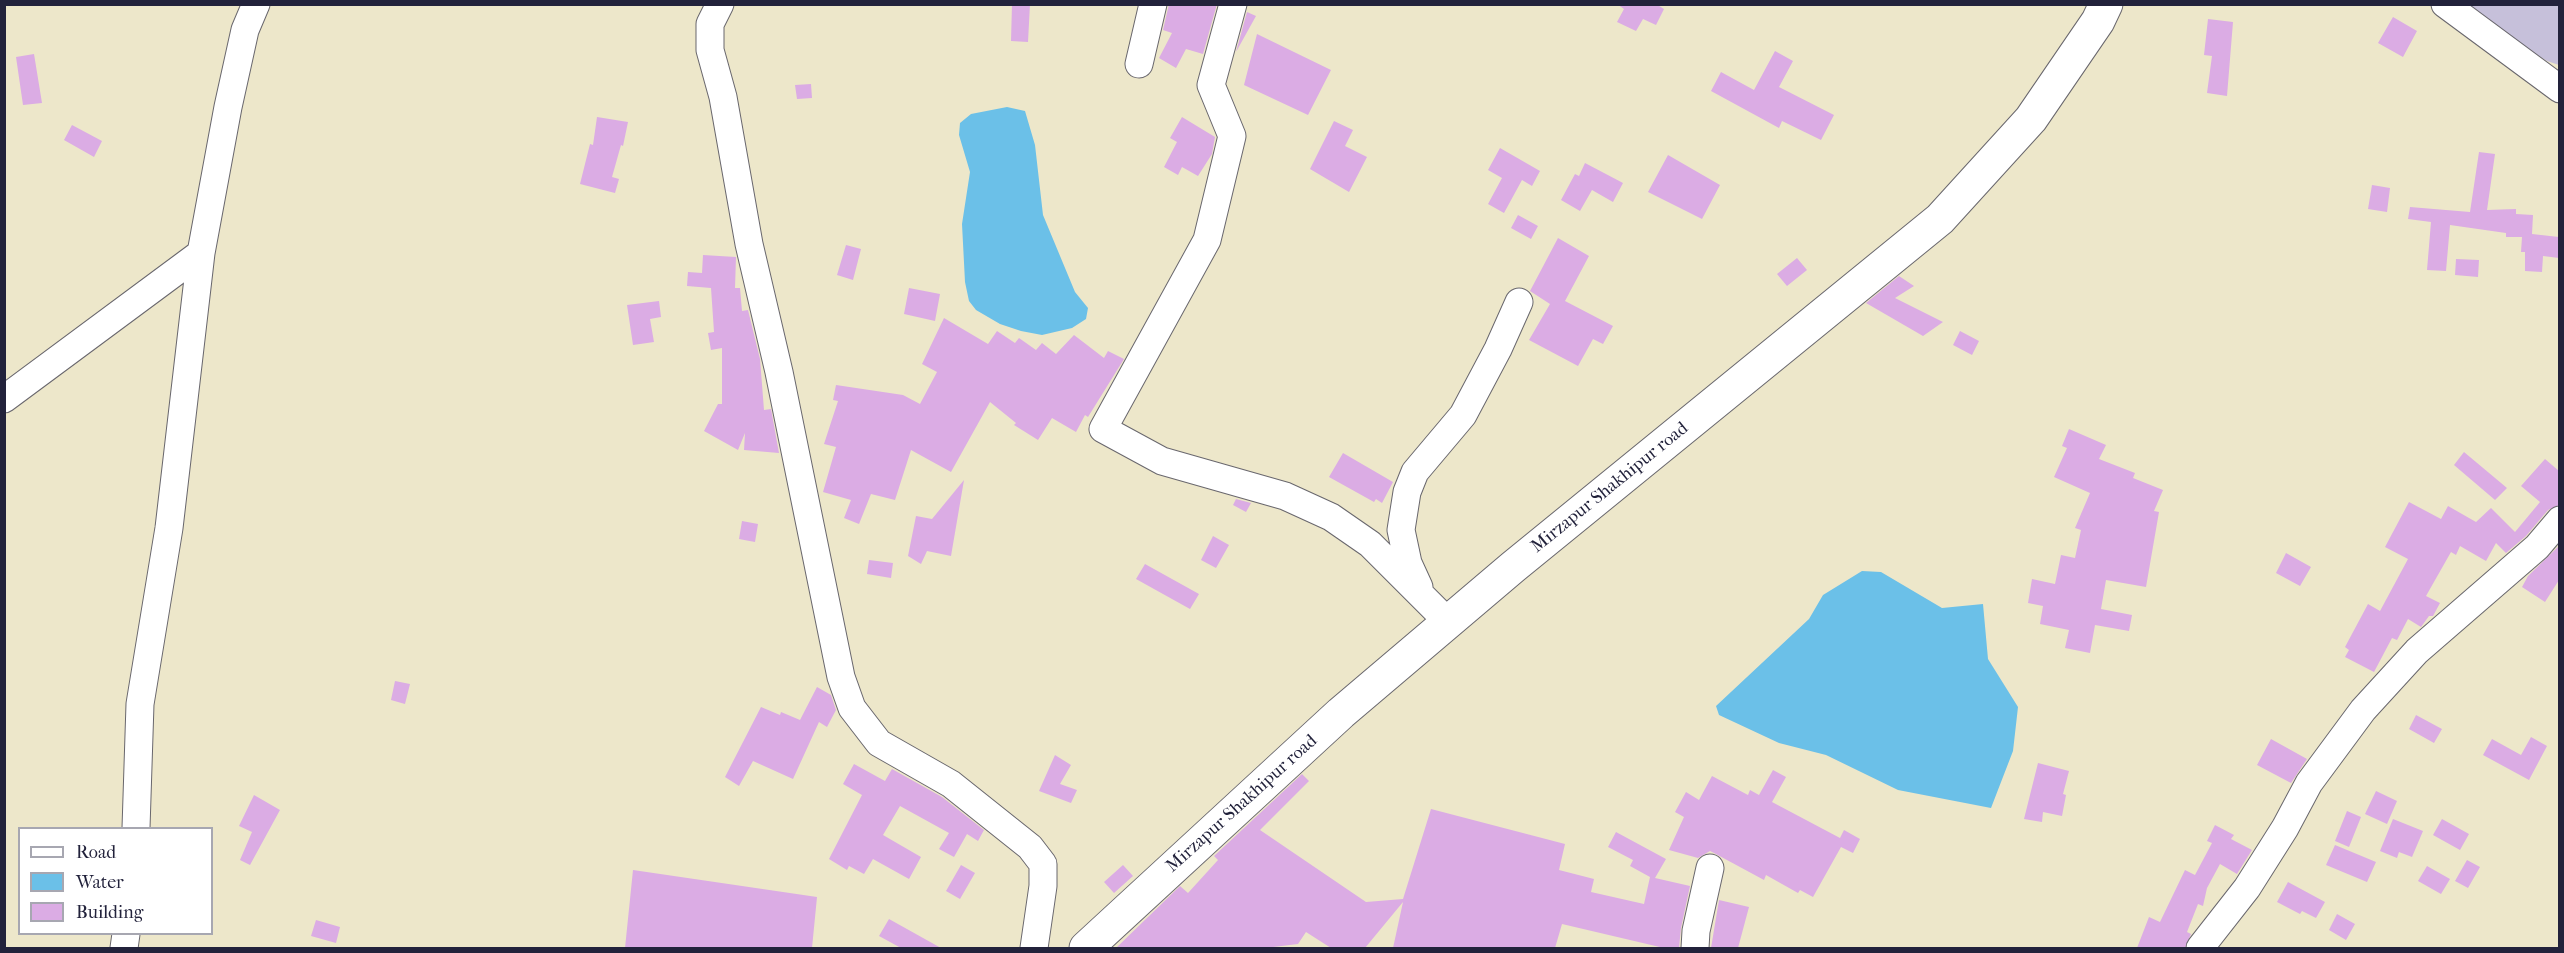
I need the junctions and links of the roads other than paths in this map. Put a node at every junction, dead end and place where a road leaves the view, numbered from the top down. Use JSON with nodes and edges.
{"nodes":[{"id":1,"x":256,"y":4,"type":"edge"},
{"id":2,"x":720,"y":4,"type":"edge"},
{"id":3,"x":1153,"y":4,"type":"edge"},
{"id":4,"x":1233,"y":4,"type":"edge"},
{"id":5,"x":2106,"y":4,"type":"edge"},
{"id":6,"x":2445,"y":4,"type":"edge"},
{"id":7,"x":1139,"y":64,"type":"dead end"},
{"id":8,"x":2559,"y":89,"type":"edge"},
{"id":9,"x":201,"y":253,"type":"junction"},
{"id":10,"x":1519,"y":302,"type":"dead end"},
{"id":11,"x":4,"y":399,"type":"edge"},
{"id":12,"x":2559,"y":520,"type":"edge"},
{"id":13,"x":1424,"y":599,"type":"junction"},
{"id":14,"x":1448,"y":622,"type":"junction"},
{"id":15,"x":136,"y":827,"type":"edge"},
{"id":16,"x":1710,"y":868,"type":"dead end"},
{"id":17,"x":1034,"y":948,"type":"edge"},
{"id":18,"x":1086,"y":948,"type":"edge"},
{"id":19,"x":1695,"y":948,"type":"edge"},
{"id":20,"x":2200,"y":948,"type":"edge"}],
"edges":[{"from":1,"to":9,"type":"street"},
{"from":2,"to":17,"type":"street"},
{"from":3,"to":7,"type":"street"},
{"from":4,"to":13,"type":"street"},
{"from":5,"to":14,"type":"main road","name":"Mirzapur Shakhipur road"},
{"from":6,"to":8,"type":"street"},
{"from":9,"to":11,"type":"street"},
{"from":9,"to":15,"type":"street"},
{"from":10,"to":13,"type":"street"},
{"from":12,"to":20,"type":"street"},
{"from":13,"to":14,"type":"street"},
{"from":14,"to":18,"type":"main road","name":"Mirzapur Shakhipur road"},
{"from":16,"to":19,"type":"street"}]}
